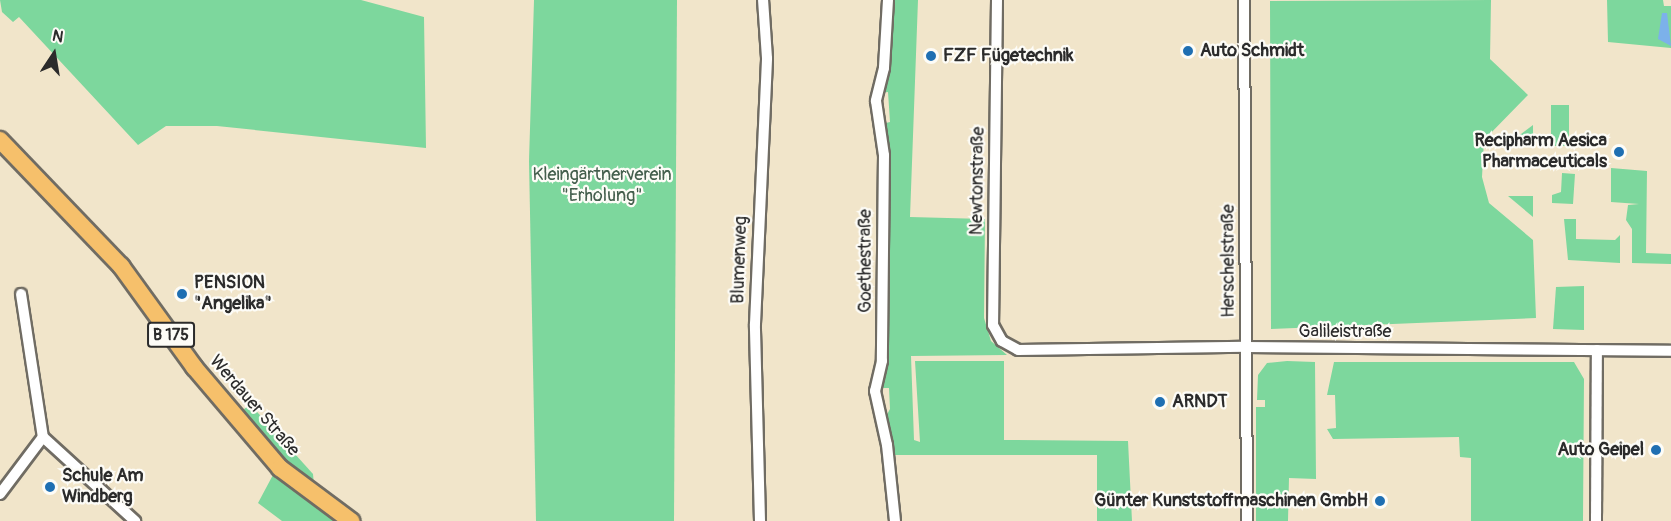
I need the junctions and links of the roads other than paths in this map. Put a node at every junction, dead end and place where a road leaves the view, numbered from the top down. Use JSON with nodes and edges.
{"nodes":[{"id":1,"x":763,"y":0,"type":"edge"},
{"id":2,"x":888,"y":0,"type":"edge"},
{"id":3,"x":997,"y":0,"type":"edge"},
{"id":4,"x":1244,"y":0,"type":"edge"},
{"id":5,"x":0,"y":140,"type":"edge"},
{"id":6,"x":21,"y":294,"type":"dead end"},
{"id":7,"x":1246,"y":347,"type":"junction"},
{"id":8,"x":1018,"y":350,"type":"joint"},
{"id":9,"x":1597,"y":350,"type":"junction"},
{"id":10,"x":1671,"y":351,"type":"edge"},
{"id":11,"x":43,"y":437,"type":"junction"},
{"id":12,"x":0,"y":494,"type":"edge"},
{"id":13,"x":135,"y":521,"type":"edge"},
{"id":14,"x":351,"y":521,"type":"edge"},
{"id":15,"x":760,"y":521,"type":"edge"},
{"id":16,"x":895,"y":521,"type":"edge"},
{"id":17,"x":1247,"y":521,"type":"edge"},
{"id":18,"x":1596,"y":521,"type":"edge"}],
"edges":[{"from":1,"to":15,"type":"street","name":"Blumenweg"},
{"from":2,"to":16,"type":"street","name":"Goethestraße"},
{"from":3,"to":8,"type":"street","name":"Newtonstraße"},
{"from":4,"to":7,"type":"street","name":"Herschelstraße"},
{"from":5,"to":14,"type":"main road","name":"Werdauer Straße","number":"B 175"},
{"from":6,"to":11,"type":"street"},
{"from":7,"to":8,"type":"street","name":"Galileistraße"},
{"from":7,"to":9,"type":"street","name":"Galileistraße"},
{"from":7,"to":17,"type":"street","name":"Herschelstraße"},
{"from":9,"to":10,"type":"street","name":"Galileistraße"},
{"from":9,"to":18,"type":"street"},
{"from":11,"to":12,"type":"street"},
{"from":11,"to":13,"type":"street"}]}
